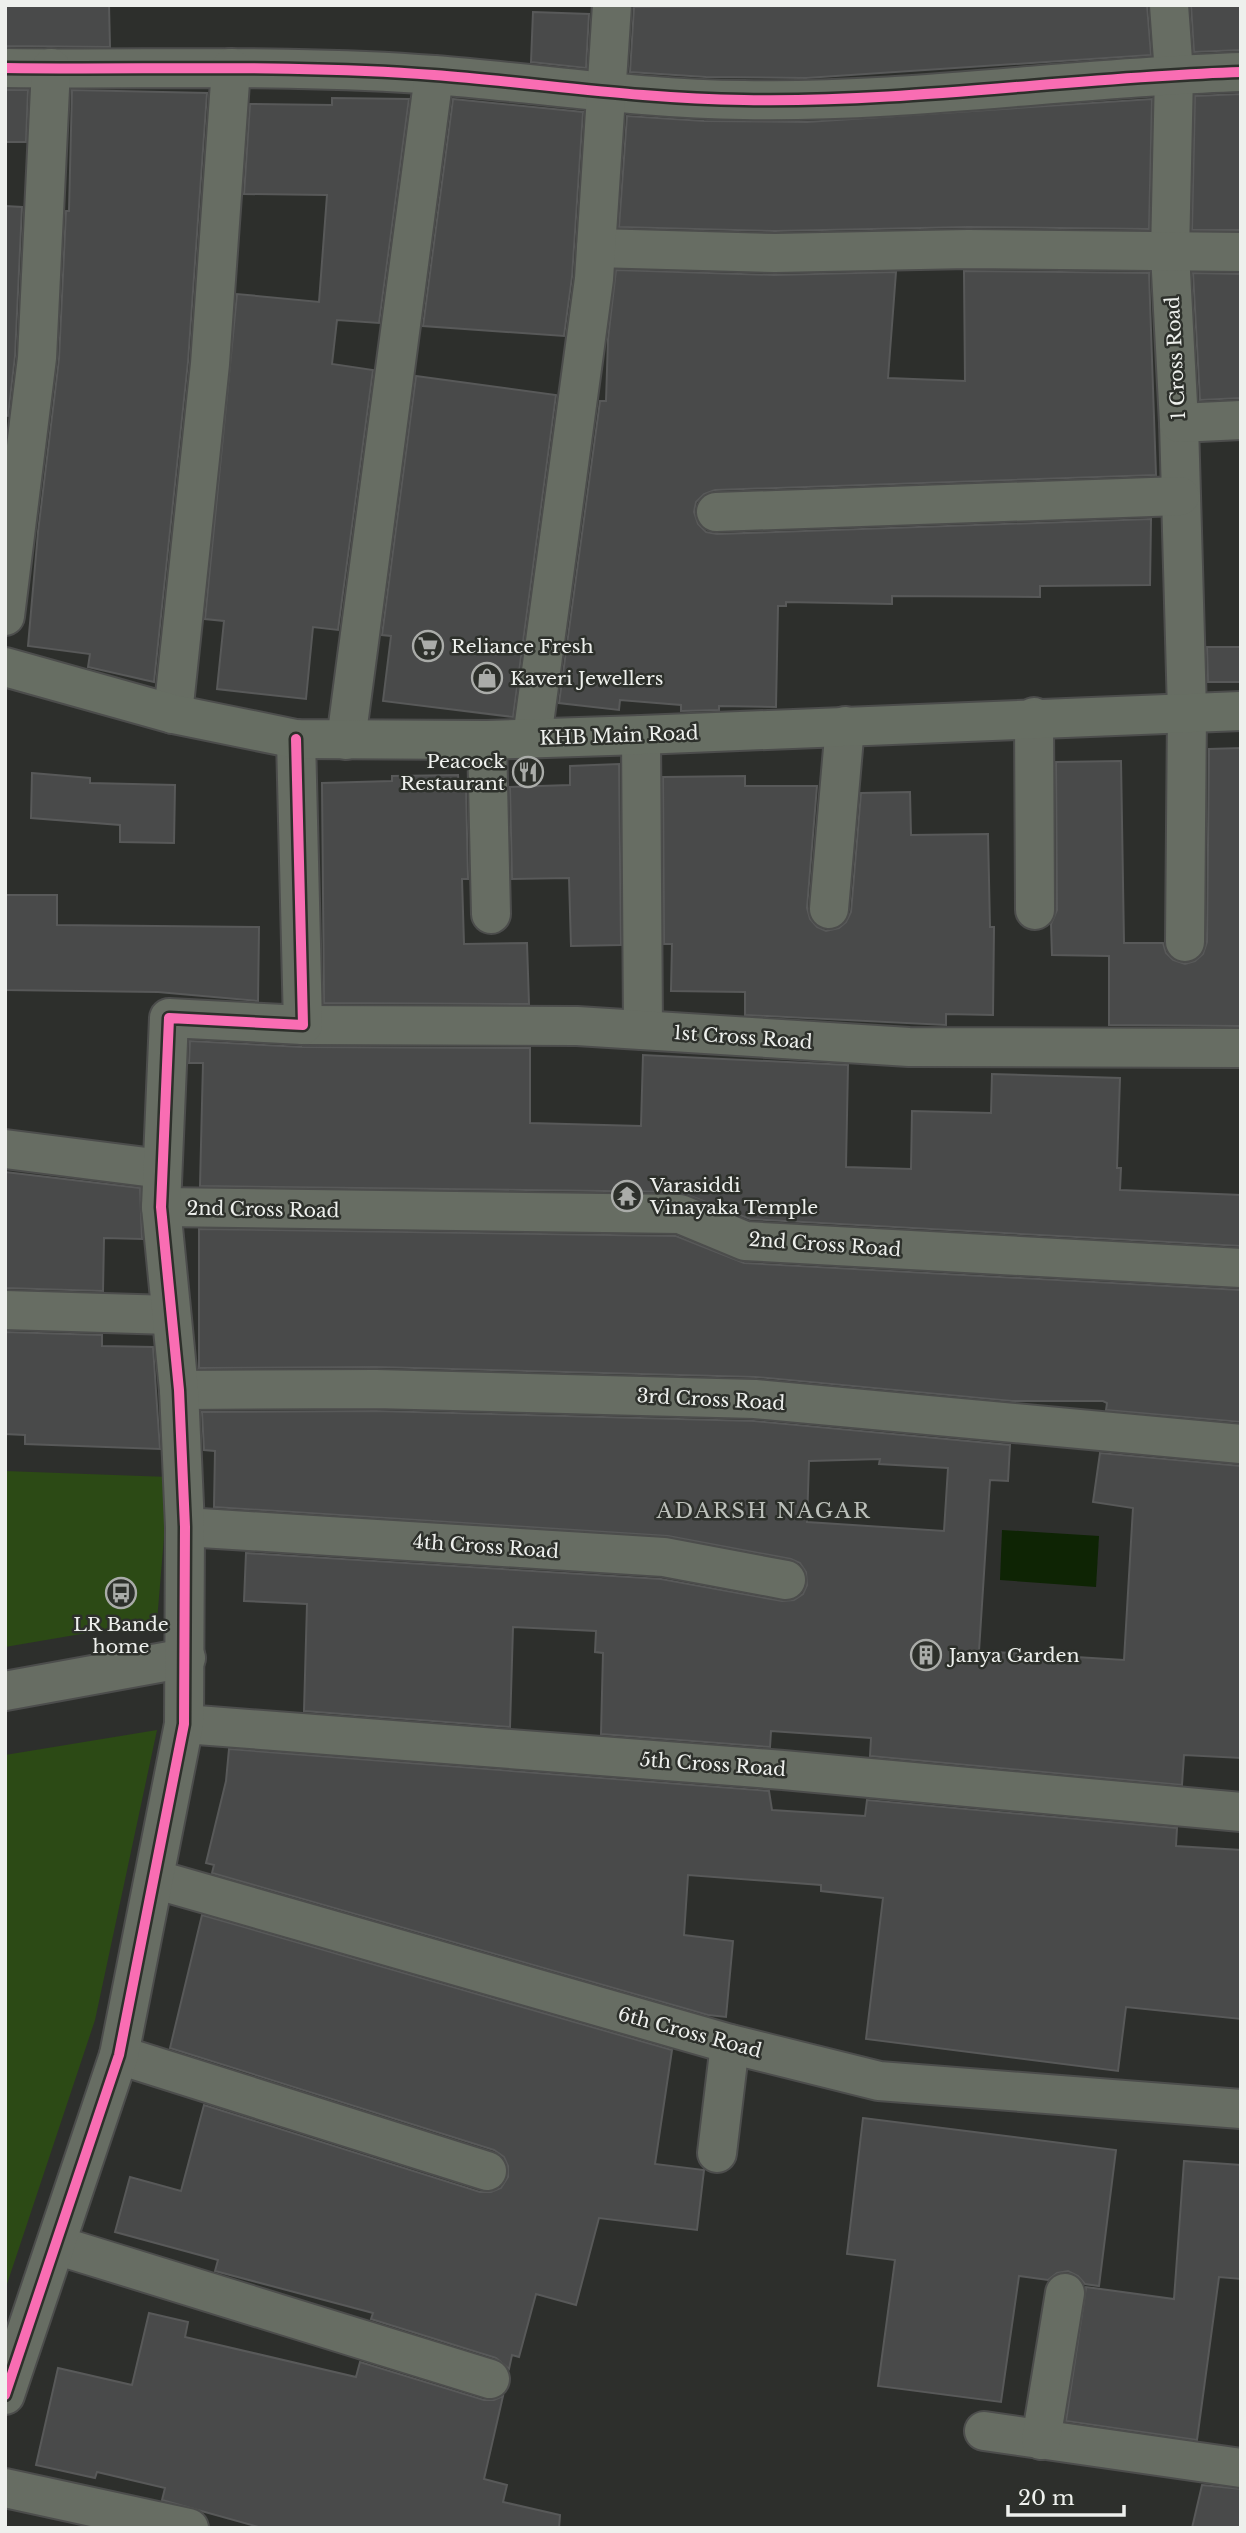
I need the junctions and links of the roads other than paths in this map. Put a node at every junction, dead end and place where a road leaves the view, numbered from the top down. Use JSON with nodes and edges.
{"nodes":[{"id":1,"x":611,"y":5,"type":"edge"},
{"id":2,"x":1170,"y":5,"type":"edge"},
{"id":3,"x":5,"y":68,"type":"edge"},
{"id":4,"x":51,"y":68,"type":"junction"},
{"id":5,"x":231,"y":68,"type":"junction"},
{"id":6,"x":1241,"y":72,"type":"edge"},
{"id":7,"x":1174,"y":74,"type":"junction"},
{"id":8,"x":434,"y":75,"type":"junction"},
{"id":9,"x":606,"y":94,"type":"junction"},
{"id":10,"x":596,"y":248,"type":"junction"},
{"id":11,"x":1241,"y":252,"type":"edge"},
{"id":12,"x":1170,"y":253,"type":"junction"},
{"id":13,"x":1241,"y":420,"type":"edge"},
{"id":14,"x":1179,"y":423,"type":"junction"},
{"id":15,"x":1180,"y":496,"type":"junction"},
{"id":16,"x":716,"y":512,"type":"dead end"},
{"id":17,"x":5,"y":616,"type":"edge"},
{"id":18,"x":5,"y":667,"type":"edge"},
{"id":19,"x":1187,"y":711,"type":"junction"},
{"id":20,"x":1241,"y":711,"type":"edge"},
{"id":21,"x":173,"y":714,"type":"junction"},
{"id":22,"x":1034,"y":717,"type":"junction"},
{"id":23,"x":845,"y":726,"type":"junction"},
{"id":24,"x":641,"y":735,"type":"junction"},
{"id":25,"x":533,"y":738,"type":"junction"},
{"id":26,"x":296,"y":739,"type":"junction"},
{"id":27,"x":346,"y":740,"type":"junction"},
{"id":28,"x":487,"y":740,"type":"junction"},
{"id":29,"x":829,"y":909,"type":"dead end"},
{"id":30,"x":1035,"y":910,"type":"dead end"},
{"id":31,"x":491,"y":914,"type":"dead end"},
{"id":32,"x":1185,"y":942,"type":"dead end"},
{"id":33,"x":303,"y":1025,"type":"junction"},
{"id":34,"x":643,"y":1030,"type":"junction"},
{"id":35,"x":1241,"y":1048,"type":"edge"},
{"id":36,"x":5,"y":1149,"type":"edge"},
{"id":37,"x":162,"y":1169,"type":"junction"},
{"id":38,"x":161,"y":1207,"type":"junction"},
{"id":39,"x":1241,"y":1268,"type":"edge"},
{"id":40,"x":5,"y":1310,"type":"edge"},
{"id":41,"x":171,"y":1315,"type":"junction"},
{"id":42,"x":179,"y":1390,"type":"junction"},
{"id":43,"x":1241,"y":1444,"type":"edge"},
{"id":44,"x":185,"y":1527,"type":"junction"},
{"id":45,"x":786,"y":1580,"type":"dead end"},
{"id":46,"x":186,"y":1658,"type":"junction"},
{"id":47,"x":5,"y":1691,"type":"edge"},
{"id":48,"x":184,"y":1724,"type":"junction"},
{"id":49,"x":1241,"y":1812,"type":"edge"},
{"id":50,"x":154,"y":1879,"type":"junction"},
{"id":51,"x":730,"y":2044,"type":"junction"},
{"id":52,"x":119,"y":2055,"type":"junction"},
{"id":53,"x":1241,"y":2109,"type":"edge"},
{"id":54,"x":717,"y":2153,"type":"dead end"},
{"id":55,"x":487,"y":2171,"type":"dead end"},
{"id":56,"x":56,"y":2245,"type":"junction"},
{"id":57,"x":1065,"y":2293,"type":"dead end"},
{"id":58,"x":489,"y":2379,"type":"dead end"},
{"id":59,"x":5,"y":2395,"type":"edge"},
{"id":60,"x":984,"y":2431,"type":"dead end"},
{"id":61,"x":1041,"y":2440,"type":"junction"},
{"id":62,"x":1241,"y":2468,"type":"edge"},
{"id":63,"x":5,"y":2487,"type":"edge"},
{"id":64,"x":190,"y":2528,"type":"edge"}],
"edges":[{"from":1,"to":9,"type":"street"},
{"from":2,"to":7,"type":"street","name":"1 Cross Road"},
{"from":3,"to":4,"type":"street"},
{"from":4,"to":5,"type":"street"},
{"from":4,"to":17,"type":"street"},
{"from":5,"to":8,"type":"street"},
{"from":5,"to":21,"type":"street"},
{"from":6,"to":7,"type":"street"},
{"from":7,"to":9,"type":"street"},
{"from":7,"to":12,"type":"street","name":"1 Cross Road"},
{"from":8,"to":9,"type":"street"},
{"from":8,"to":27,"type":"street"},
{"from":9,"to":10,"type":"street"},
{"from":10,"to":12,"type":"street"},
{"from":10,"to":25,"type":"street"},
{"from":11,"to":12,"type":"street"},
{"from":12,"to":14,"type":"street","name":"1 Cross Road"},
{"from":13,"to":14,"type":"street"},
{"from":14,"to":15,"type":"street","name":"1 Cross Road"},
{"from":15,"to":16,"type":"street"},
{"from":15,"to":19,"type":"street","name":"1 Cross Road"},
{"from":18,"to":21,"type":"main road","name":"KHB Main Road"},
{"from":19,"to":20,"type":"main road","name":"KHB Main Road"},
{"from":19,"to":22,"type":"main road","name":"KHB Main Road"},
{"from":19,"to":32,"type":"street","name":"1 Cross Road"},
{"from":21,"to":26,"type":"main road","name":"KHB Main Road"},
{"from":22,"to":23,"type":"main road","name":"KHB Main Road"},
{"from":22,"to":30,"type":"street"},
{"from":23,"to":24,"type":"main road","name":"KHB Main Road"},
{"from":23,"to":29,"type":"street"},
{"from":24,"to":25,"type":"main road","name":"KHB Main Road"},
{"from":24,"to":34,"type":"street"},
{"from":25,"to":28,"type":"main road","name":"KHB Main Road"},
{"from":26,"to":27,"type":"main road","name":"KHB Main Road"},
{"from":26,"to":33,"type":"street"},
{"from":27,"to":28,"type":"main road","name":"KHB Main Road"},
{"from":28,"to":31,"type":"street"},
{"from":33,"to":34,"type":"street","name":"1st Cross Road"},
{"from":33,"to":37,"type":"street","name":"1st Cross Road"},
{"from":34,"to":35,"type":"street","name":"1st Cross Road"},
{"from":36,"to":37,"type":"street"},
{"from":37,"to":38,"type":"street"},
{"from":38,"to":39,"type":"street","name":"2nd Cross Road"},
{"from":38,"to":41,"type":"street"},
{"from":40,"to":41,"type":"street"},
{"from":41,"to":42,"type":"street"},
{"from":42,"to":43,"type":"street","name":"3rd Cross Road"},
{"from":42,"to":44,"type":"street"},
{"from":44,"to":45,"type":"street","name":"4th Cross Road"},
{"from":44,"to":46,"type":"street"},
{"from":46,"to":47,"type":"street"},
{"from":46,"to":48,"type":"street"},
{"from":48,"to":49,"type":"street","name":"5th Cross Road"},
{"from":48,"to":50,"type":"street"},
{"from":50,"to":51,"type":"street","name":"6th Cross Road"},
{"from":50,"to":52,"type":"street"},
{"from":51,"to":53,"type":"street","name":"6th Cross Road"},
{"from":51,"to":54,"type":"street"},
{"from":52,"to":55,"type":"street"},
{"from":52,"to":56,"type":"street"},
{"from":56,"to":58,"type":"street"},
{"from":56,"to":59,"type":"street"},
{"from":57,"to":61,"type":"street"},
{"from":60,"to":61,"type":"street"},
{"from":61,"to":62,"type":"street"},
{"from":63,"to":64,"type":"street"}]}
